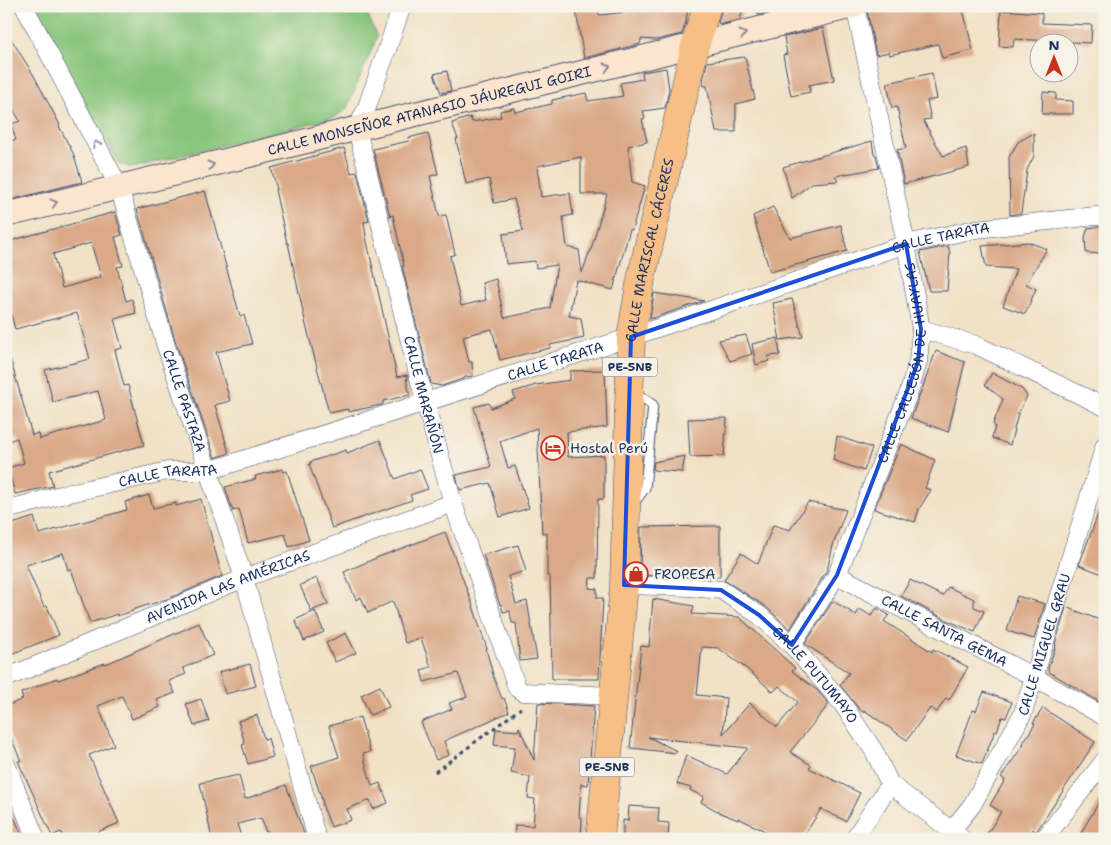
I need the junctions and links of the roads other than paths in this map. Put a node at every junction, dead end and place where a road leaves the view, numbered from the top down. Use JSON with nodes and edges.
{"nodes":[{"id":1,"x":24,"y":6,"type":"edge"},
{"id":2,"x":402,"y":6,"type":"edge"},
{"id":3,"x":707,"y":6,"type":"edge"},
{"id":4,"x":854,"y":6,"type":"edge"},
{"id":5,"x":695,"y":46,"type":"junction"},
{"id":6,"x":357,"y":129,"type":"junction"},
{"id":7,"x":119,"y":187,"type":"junction"},
{"id":8,"x":6,"y":215,"type":"edge"},
{"id":9,"x":1105,"y":215,"type":"edge"},
{"id":10,"x":906,"y":244,"type":"junction"},
{"id":11,"x":921,"y":329,"type":"junction"},
{"id":12,"x":631,"y":337,"type":"junction"},
{"id":13,"x":425,"y":402,"type":"junction"},
{"id":14,"x":1105,"y":407,"type":"edge"},
{"id":15,"x":1105,"y":445,"type":"edge"},
{"id":16,"x":208,"y":471,"type":"junction"},
{"id":17,"x":453,"y":503,"type":"junction"},
{"id":18,"x":6,"y":510,"type":"edge"},
{"id":19,"x":837,"y":575,"type":"junction"},
{"id":20,"x":244,"y":578,"type":"junction"},
{"id":21,"x":624,"y":585,"type":"junction"},
{"id":22,"x":792,"y":645,"type":"junction"},
{"id":23,"x":1034,"y":677,"type":"junction"},
{"id":24,"x":6,"y":678,"type":"edge"},
{"id":25,"x":613,"y":696,"type":"junction"},
{"id":26,"x":1105,"y":716,"type":"edge"},
{"id":27,"x":1105,"y":760,"type":"edge"},
{"id":28,"x":6,"y":764,"type":"edge"},
{"id":29,"x":890,"y":784,"type":"junction"},
{"id":30,"x":957,"y":834,"type":"edge"},
{"id":31,"x":36,"y":839,"type":"edge"},
{"id":32,"x":317,"y":839,"type":"edge"},
{"id":33,"x":600,"y":839,"type":"edge"},
{"id":34,"x":854,"y":839,"type":"edge"},
{"id":35,"x":1044,"y":839,"type":"edge"}],
"edges":[{"from":7,"to":1,"type":"street","name":"CALLE PASTAZA","one_way":true},
{"from":2,"to":6,"type":"street"},
{"from":3,"to":5,"type":"highway","number":"PE-5NB"},
{"from":5,"to":4,"type":"street","name":"CALLE MONSEÑOR ATANASIO JÁUREGUI GOIRI","one_way":true},
{"from":4,"to":10,"type":"street","name":"CALLE CALLEJÓN DE HUAYLAS"},
{"from":6,"to":5,"type":"street","name":"CALLE MONSEÑOR ATANASIO JÁUREGUI GOIRI","one_way":true},
{"from":5,"to":12,"type":"highway","name":"CALLE MARISCAL CÁCERES","number":"PE-5NB"},
{"from":7,"to":6,"type":"street","name":"CALLE MONSEÑOR ATANASIO JÁUREGUI GOIRI","one_way":true},
{"from":6,"to":13,"type":"street","name":"CALLE MARAÑÓN"},
{"from":8,"to":7,"type":"street","name":"CALLE MONSEÑOR ATANASIO JÁUREGUI GOIRI","one_way":true},
{"from":7,"to":16,"type":"street","name":"CALLE PASTAZA"},
{"from":9,"to":10,"type":"street","name":"CALLE TARATA"},
{"from":10,"to":11,"type":"street","name":"CALLE CALLEJÓN DE HUAYLAS"},
{"from":10,"to":12,"type":"street","name":"CALLE TARATA"},
{"from":11,"to":14,"type":"street"},
{"from":11,"to":19,"type":"street","name":"CALLE CALLEJÓN DE HUAYLAS"},
{"from":12,"to":13,"type":"street","name":"CALLE TARATA"},
{"from":12,"to":21,"type":"highway","name":"CALLE MARISCAL CÁCERES","number":"PE-5NB"},
{"from":13,"to":16,"type":"street","name":"CALLE TARATA"},
{"from":13,"to":17,"type":"street","name":"CALLE MARAÑÓN"},
{"from":15,"to":23,"type":"street","name":"CALLE MIGUEL GRAU"},
{"from":16,"to":18,"type":"street","name":"CALLE TARATA"},
{"from":16,"to":20,"type":"street","name":"CALLE PASTAZA"},
{"from":17,"to":20,"type":"street","name":"AVENIDA LAS AMÉRICAS"},
{"from":17,"to":25,"type":"street","name":"CALLE MARAÑÓN"},
{"from":19,"to":22,"type":"street","name":"CALLE CALLEJÓN DE HUAYLAS"},
{"from":19,"to":23,"type":"street","name":"CALLE SANTA GEMA"},
{"from":20,"to":24,"type":"street","name":"AVENIDA LAS AMÉRICAS"},
{"from":20,"to":32,"type":"street","name":"CALLE PASTAZA"},
{"from":21,"to":22,"type":"street","name":"CALLE PUTUMAYO"},
{"from":21,"to":25,"type":"highway","name":"CALLE MARISCAL CÁCERES","number":"PE-5NB"},
{"from":22,"to":29,"type":"street","name":"CALLE PUTUMAYO"},
{"from":23,"to":26,"type":"street","name":"CALLE SANTA GEMA"},
{"from":23,"to":30,"type":"street","name":"CALLE MIGUEL GRAU"},
{"from":25,"to":33,"type":"highway","number":"PE-5NB"},
{"from":27,"to":35,"type":"street"},
{"from":28,"to":31,"type":"street"},
{"from":29,"to":30,"type":"street","name":"CALLE PUTUMAYO"},
{"from":29,"to":34,"type":"street"}]}
